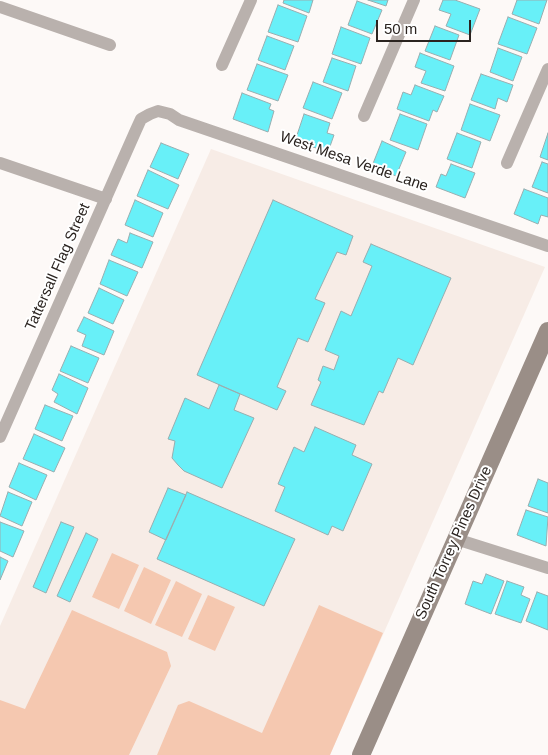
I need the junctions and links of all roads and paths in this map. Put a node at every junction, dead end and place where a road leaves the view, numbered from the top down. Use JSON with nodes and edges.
{"nodes":[{"id":1,"x":251,"y":0,"type":"edge"},
{"id":2,"x":414,"y":0,"type":"edge"},
{"id":3,"x":0,"y":7,"type":"edge"},
{"id":4,"x":110,"y":45,"type":"dead end"},
{"id":5,"x":222,"y":65,"type":"dead end"},
{"id":6,"x":548,"y":69,"type":"edge"},
{"id":7,"x":150,"y":114,"type":"joint"},
{"id":8,"x":364,"y":116,"type":"dead end"},
{"id":9,"x":0,"y":162,"type":"edge"},
{"id":10,"x":507,"y":163,"type":"dead end"},
{"id":11,"x":106,"y":199,"type":"junction"},
{"id":12,"x":548,"y":246,"type":"edge"},
{"id":13,"x":548,"y":331,"type":"edge"},
{"id":14,"x":0,"y":437,"type":"edge"},
{"id":15,"x":456,"y":538,"type":"junction"},
{"id":16,"x":548,"y":568,"type":"edge"},
{"id":17,"x":361,"y":755,"type":"edge"}],
"edges":[{"from":1,"to":5,"type":"street"},
{"from":2,"to":8,"type":"street"},
{"from":3,"to":4,"type":"street"},
{"from":6,"to":10,"type":"street"},
{"from":7,"to":11,"type":"street","name":"Tattersall Flag Street"},
{"from":7,"to":12,"type":"street","name":"West Mesa Verde Lane"},
{"from":9,"to":11,"type":"street"},
{"from":11,"to":14,"type":"street","name":"Tattersall Flag Street"},
{"from":13,"to":15,"type":"street","name":"South Torrey Pines Drive"},
{"from":15,"to":16,"type":"street"},
{"from":15,"to":17,"type":"street","name":"South Torrey Pines Drive"}]}
